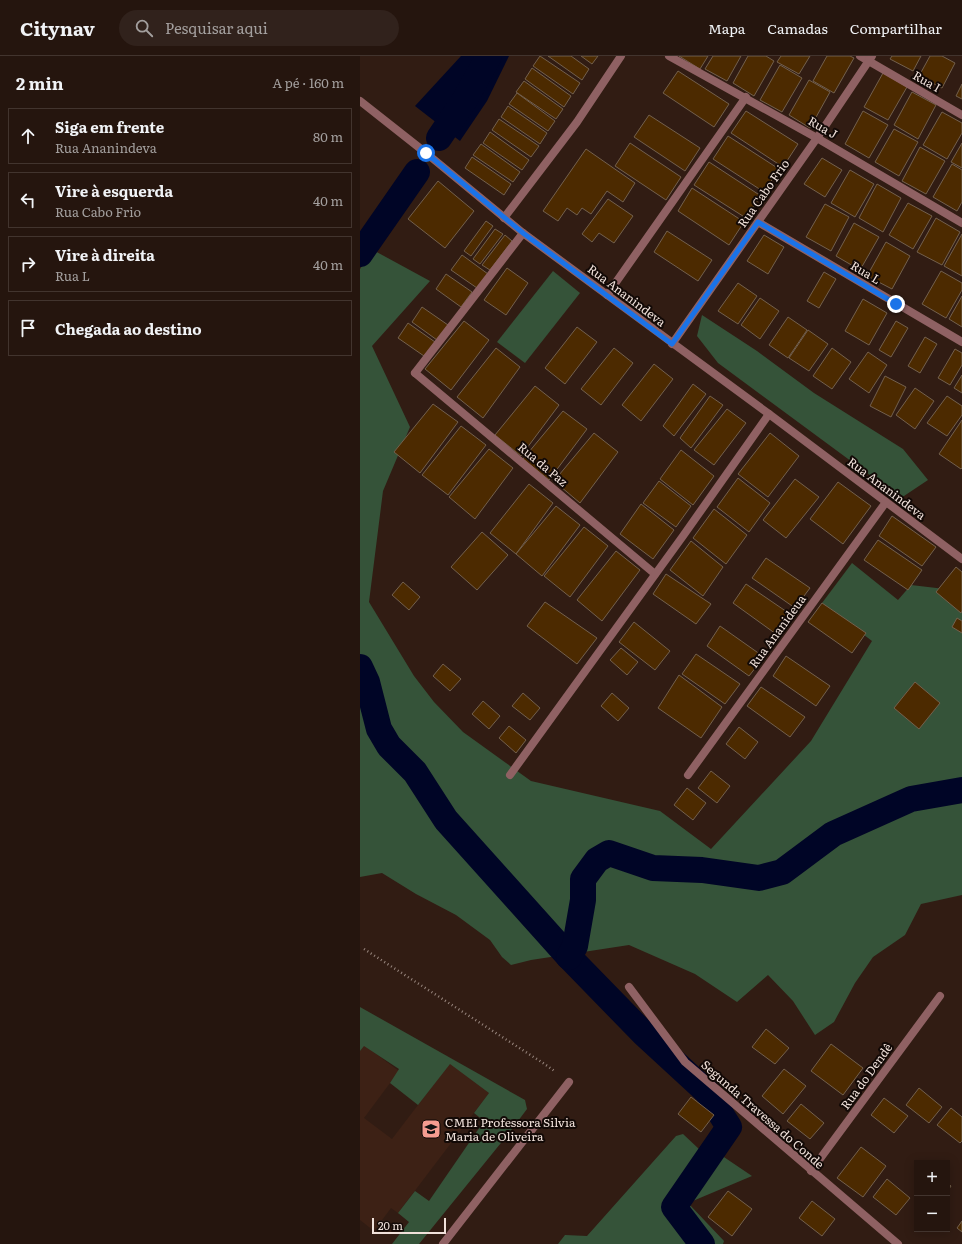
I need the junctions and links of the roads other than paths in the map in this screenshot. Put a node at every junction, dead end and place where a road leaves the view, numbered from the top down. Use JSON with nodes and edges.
{"nodes":[{"id":1,"x":621,"y":56,"type":"edge"},
{"id":2,"x":669,"y":56,"type":"edge"},
{"id":3,"x":860,"y":56,"type":"edge"},
{"id":4,"x":870,"y":58,"type":"edge"},
{"id":5,"x":746,"y":98,"type":"junction"},
{"id":6,"x":360,"y":101,"type":"edge"},
{"id":7,"x":962,"y":115,"type":"edge"},
{"id":8,"x":817,"y":138,"type":"junction"},
{"id":9,"x":504,"y":218,"type":"junction"},
{"id":10,"x":758,"y":222,"type":"junction"},
{"id":11,"x":962,"y":223,"type":"edge"},
{"id":12,"x":523,"y":233,"type":"junction"},
{"id":13,"x":608,"y":295,"type":"junction"},
{"id":14,"x":962,"y":342,"type":"edge"},
{"id":15,"x":672,"y":344,"type":"junction"},
{"id":16,"x":769,"y":414,"type":"junction"},
{"id":17,"x":886,"y":502,"type":"junction"},
{"id":18,"x":962,"y":559,"type":"edge"},
{"id":19,"x":655,"y":574,"type":"junction"},
{"id":20,"x":510,"y":774,"type":"dead end"},
{"id":21,"x":688,"y":775,"type":"dead end"},
{"id":22,"x":629,"y":987,"type":"dead end"},
{"id":23,"x":940,"y":996,"type":"dead end"},
{"id":24,"x":569,"y":1082,"type":"road end"},
{"id":25,"x":811,"y":1171,"type":"junction"},
{"id":26,"x":443,"y":1244,"type":"edge"},
{"id":27,"x":898,"y":1244,"type":"edge"}],
"edges":[{"from":1,"to":9,"type":"street"},
{"from":2,"to":5,"type":"street","name":"Rua J"},
{"from":3,"to":4,"type":"street","name":"Rua I"},
{"from":4,"to":7,"type":"street","name":"Rua I"},
{"from":4,"to":8,"type":"street","name":"Rua Cabo Frio"},
{"from":5,"to":8,"type":"street","name":"Rua J"},
{"from":5,"to":13,"type":"street"},
{"from":6,"to":9,"type":"street","name":"Rua Ananindeva"},
{"from":8,"to":10,"type":"street","name":"Rua Cabo Frio"},
{"from":8,"to":11,"type":"street","name":"Rua J"},
{"from":9,"to":12,"type":"street","name":"Rua Ananindeva"},
{"from":10,"to":14,"type":"street","name":"Rua L"},
{"from":10,"to":15,"type":"street","name":"Rua Cabo Frio"},
{"from":12,"to":13,"type":"street","name":"Rua Ananindeva"},
{"from":12,"to":19,"type":"street","name":"Rua da Paz"},
{"from":13,"to":15,"type":"street","name":"Rua Ananindeva"},
{"from":15,"to":16,"type":"street","name":"Rua Ananindeva"},
{"from":16,"to":17,"type":"street","name":"Rua Ananindeva"},
{"from":16,"to":19,"type":"street"},
{"from":17,"to":18,"type":"street","name":"Rua Ananindeva"},
{"from":17,"to":21,"type":"street","name":"Rua Ananideua"},
{"from":19,"to":20,"type":"street"},
{"from":22,"to":25,"type":"street","name":"Segunda Travessa do Conde"},
{"from":23,"to":25,"type":"street","name":"Rua do Dendê"},
{"from":24,"to":26,"type":"street"},
{"from":25,"to":27,"type":"street","name":"Segunda Travessa do Conde"}]}
